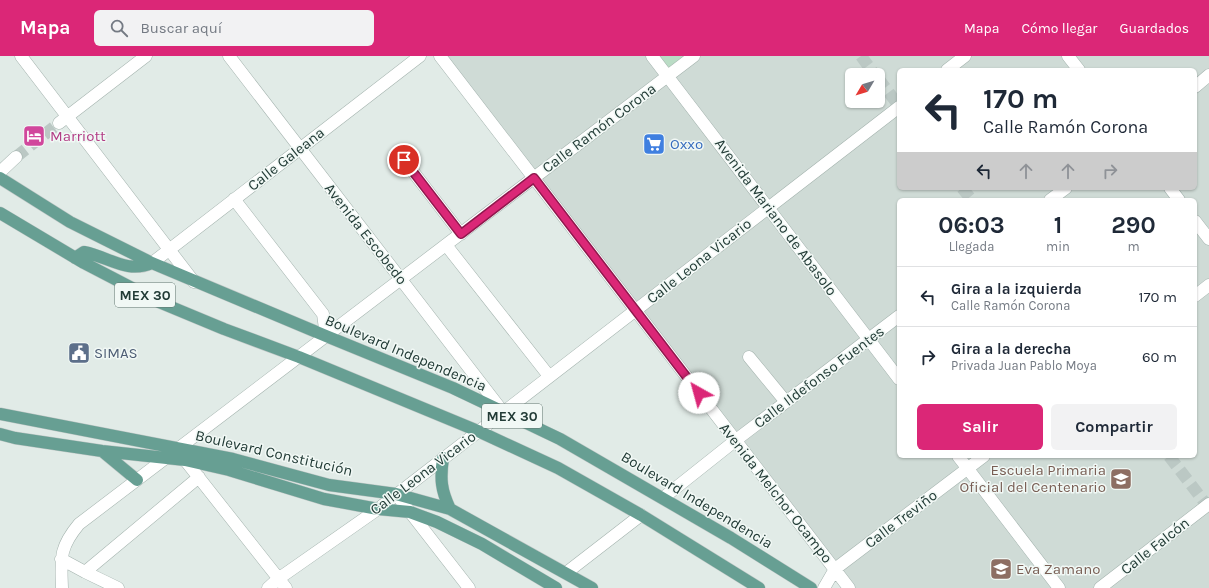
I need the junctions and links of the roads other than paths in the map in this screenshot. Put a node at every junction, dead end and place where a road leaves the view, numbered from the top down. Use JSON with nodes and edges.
{"nodes":[{"id":1,"x":21,"y":56,"type":"edge"},
{"id":2,"x":146,"y":56,"type":"edge"},
{"id":3,"x":229,"y":56,"type":"edge"},
{"id":4,"x":420,"y":56,"type":"edge"},
{"id":5,"x":440,"y":56,"type":"edge"},
{"id":6,"x":652,"y":56,"type":"edge"},
{"id":7,"x":694,"y":56,"type":"edge"},
{"id":8,"x":965,"y":56,"type":"edge"},
{"id":9,"x":1068,"y":56,"type":"edge"},
{"id":10,"x":950,"y":68,"type":"edge"},
{"id":11,"x":1077,"y":68,"type":"edge"},
{"id":12,"x":1209,"y":75,"type":"edge"},
{"id":13,"x":668,"y":76,"type":"junction"},
{"id":14,"x":1197,"y":85,"type":"edge"},
{"id":15,"x":897,"y":109,"type":"edge"},
{"id":16,"x":63,"y":120,"type":"junction"},
{"id":17,"x":300,"y":148,"type":"junction"},
{"id":18,"x":16,"y":157,"type":"tunnel mouth"},
{"id":19,"x":404,"y":160,"type":"dead end"},
{"id":20,"x":0,"y":172,"type":"edge"},
{"id":21,"x":0,"y":178,"type":"edge"},
{"id":22,"x":534,"y":178,"type":"junction"},
{"id":23,"x":1063,"y":190,"type":"edge"},
{"id":24,"x":1053,"y":198,"type":"edge"},
{"id":25,"x":234,"y":199,"type":"junction"},
{"id":26,"x":768,"y":208,"type":"junction"},
{"id":27,"x":0,"y":213,"type":"edge"},
{"id":28,"x":1197,"y":224,"type":"edge"},
{"id":29,"x":461,"y":234,"type":"junction"},
{"id":30,"x":1209,"y":239,"type":"edge"},
{"id":31,"x":446,"y":245,"type":"junction"},
{"id":32,"x":169,"y":250,"type":"junction"},
{"id":33,"x":75,"y":258,"type":"junction"},
{"id":34,"x":152,"y":263,"type":"junction"},
{"id":35,"x":401,"y":279,"type":"junction"},
{"id":36,"x":194,"y":282,"type":"junction"},
{"id":37,"x":1209,"y":285,"type":"edge"},
{"id":38,"x":1197,"y":294,"type":"edge"},
{"id":39,"x":635,"y":310,"type":"junction"},
{"id":40,"x":897,"y":318,"type":"edge"},
{"id":41,"x":326,"y":336,"type":"junction"},
{"id":42,"x":869,"y":339,"type":"junction"},
{"id":43,"x":299,"y":357,"type":"junction"},
{"id":44,"x":749,"y":357,"type":"dead end"},
{"id":45,"x":549,"y":376,"type":"junction"},
{"id":46,"x":897,"y":376,"type":"edge"},
{"id":47,"x":786,"y":402,"type":"junction"},
{"id":48,"x":503,"y":412,"type":"junction"},
{"id":49,"x":0,"y":414,"type":"edge"},
{"id":50,"x":478,"y":431,"type":"junction"},
{"id":51,"x":0,"y":434,"type":"edge"},
{"id":52,"x":736,"y":440,"type":"junction"},
{"id":53,"x":180,"y":448,"type":"junction"},
{"id":54,"x":102,"y":451,"type":"junction"},
{"id":55,"x":167,"y":457,"type":"junction"},
{"id":56,"x":443,"y":458,"type":"junction"},
{"id":57,"x":960,"y":458,"type":"edge"},
{"id":58,"x":981,"y":458,"type":"edge"},
{"id":59,"x":185,"y":460,"type":"junction"},
{"id":60,"x":968,"y":468,"type":"junction"},
{"id":61,"x":199,"y":477,"type":"junction"},
{"id":62,"x":137,"y":480,"type":"junction"},
{"id":63,"x":396,"y":494,"type":"junction"},
{"id":64,"x":663,"y":498,"type":"junction"},
{"id":65,"x":1209,"y":504,"type":"edge"},
{"id":66,"x":378,"y":508,"type":"junction"},
{"id":67,"x":450,"y":509,"type":"junction"},
{"id":68,"x":410,"y":512,"type":"junction"},
{"id":69,"x":640,"y":515,"type":"junction"},
{"id":70,"x":61,"y":559,"type":"junction"},
{"id":71,"x":835,"y":569,"type":"junction"},
{"id":72,"x":85,"y":572,"type":"junction"},
{"id":73,"x":566,"y":573,"type":"junction"},
{"id":74,"x":282,"y":583,"type":"edge"},
{"id":75,"x":550,"y":587,"type":"edge"},
{"id":76,"x":62,"y":588,"type":"edge"},
{"id":77,"x":118,"y":588,"type":"edge"},
{"id":78,"x":268,"y":588,"type":"edge"},
{"id":79,"x":469,"y":588,"type":"edge"},
{"id":80,"x":592,"y":588,"type":"edge"},
{"id":81,"x":759,"y":588,"type":"edge"},
{"id":82,"x":811,"y":588,"type":"edge"},
{"id":83,"x":824,"y":588,"type":"edge"},
{"id":84,"x":849,"y":588,"type":"edge"},
{"id":85,"x":1059,"y":588,"type":"edge"},
{"id":86,"x":1100,"y":588,"type":"edge"}],
"edges":[{"from":1,"to":16,"type":"street"},
{"from":2,"to":16,"type":"street"},
{"from":3,"to":17,"type":"street","name":"Avenida Escobedo"},
{"from":4,"to":17,"type":"street","name":"Calle Galeana"},
{"from":5,"to":22,"type":"street","name":"Avenida Melchor Ocampo"},
{"from":6,"to":13,"type":"street","name":"Avenida Mariano de Abasolo"},
{"from":7,"to":13,"type":"street","name":"Calle Ramón Corona"},
{"from":8,"to":10,"type":"street"},
{"from":9,"to":11,"type":"street"},
{"from":12,"to":14,"type":"street"},
{"from":13,"to":22,"type":"street","name":"Calle Ramón Corona"},
{"from":13,"to":26,"type":"street","name":"Avenida Mariano de Abasolo"},
{"from":15,"to":26,"type":"street","name":"Calle Leona Vicario"},
{"from":16,"to":32,"type":"street"},
{"from":17,"to":25,"type":"street","name":"Calle Galeana"},
{"from":17,"to":35,"type":"street","name":"Avenida Escobedo"},
{"from":18,"to":20,"type":"street"},
{"from":19,"to":29,"type":"street"},
{"from":21,"to":34,"type":"main road","name":"Boulevard Independencia","number":"MEX 30"},
{"from":22,"to":29,"type":"street","name":"Calle Ramón Corona"},
{"from":22,"to":39,"type":"street","name":"Avenida Melchor Ocampo"},
{"from":23,"to":24,"type":"street"},
{"from":25,"to":32,"type":"street","name":"Calle Galeana"},
{"from":25,"to":41,"type":"street"},
{"from":26,"to":39,"type":"street","name":"Calle Leona Vicario"},
{"from":26,"to":42,"type":"street","name":"Avenida Mariano de Abasolo"},
{"from":27,"to":33,"type":"main road","number":"MEX 30"},
{"from":28,"to":30,"type":"street"},
{"from":29,"to":31,"type":"street","name":"Calle Ramón Corona"},
{"from":31,"to":35,"type":"street","name":"Calle Ramón Corona"},
{"from":31,"to":45,"type":"street"},
{"from":32,"to":34,"type":"street","name":"Calle Galeana"},
{"from":32,"to":36,"type":"street"},
{"from":33,"to":34,"type":"main road"},
{"from":33,"to":43,"type":"main road","number":"MEX 30"},
{"from":34,"to":36,"type":"main road","name":"Boulevard Independencia","number":"MEX 30"},
{"from":35,"to":41,"type":"street","name":"Calle Ramón Corona"},
{"from":35,"to":48,"type":"street","name":"Avenida Escobedo"},
{"from":36,"to":41,"type":"main road","name":"Boulevard Independencia","number":"MEX 30"},
{"from":37,"to":38,"type":"street"},
{"from":39,"to":45,"type":"street","name":"Calle Leona Vicario"},
{"from":39,"to":52,"type":"street","name":"Avenida Melchor Ocampo"},
{"from":40,"to":42,"type":"street","name":"Calle Ildefonso Fuentes"},
{"from":41,"to":43,"type":"street","name":"Calle Ramón Corona"},
{"from":41,"to":48,"type":"main road","name":"Boulevard Independencia","number":"MEX 30"},
{"from":42,"to":46,"type":"street","name":"Avenida Mariano de Abasolo"},
{"from":42,"to":47,"type":"street","name":"Calle Ildefonso Fuentes"},
{"from":43,"to":50,"type":"main road","number":"MEX 30"},
{"from":43,"to":53,"type":"street","name":"Calle Ramón Corona"},
{"from":44,"to":47,"type":"street"},
{"from":45,"to":48,"type":"street","name":"Calle Leona Vicario"},
{"from":47,"to":52,"type":"street","name":"Calle Ildefonso Fuentes"},
{"from":48,"to":50,"type":"street","name":"Calle Leona Vicario"},
{"from":48,"to":64,"type":"main road","name":"Boulevard Independencia","number":"MEX 30"},
{"from":49,"to":53,"type":"main road","name":"Boulevard Constitución"},
{"from":50,"to":56,"type":"street","name":"Calle Leona Vicario"},
{"from":50,"to":69,"type":"main road","number":"MEX 30"},
{"from":51,"to":54,"type":"main road","name":"Boulevard Constitución"},
{"from":52,"to":64,"type":"street","name":"Calle Ildefonso Fuentes"},
{"from":52,"to":71,"type":"street","name":"Avenida Melchor Ocampo"},
{"from":53,"to":55,"type":"street","name":"Calle Ramón Corona"},
{"from":53,"to":59,"type":"street"},
{"from":53,"to":63,"type":"main road","name":"Boulevard Constitución"},
{"from":54,"to":55,"type":"main road","name":"Boulevard Constitución"},
{"from":54,"to":62,"type":"main road"},
{"from":55,"to":59,"type":"main road","name":"Boulevard Constitución"},
{"from":55,"to":62,"type":"street","name":"Calle Ramón Corona"},
{"from":56,"to":63,"type":"street","name":"Calle Leona Vicario"},
{"from":56,"to":67,"type":"main road"},
{"from":57,"to":60,"type":"street"},
{"from":58,"to":60,"type":"street","name":"Calle Treviño"},
{"from":59,"to":61,"type":"street"},
{"from":59,"to":66,"type":"main road","name":"Boulevard Constitución"},
{"from":60,"to":71,"type":"street","name":"Calle Treviño"},
{"from":60,"to":85,"type":"street"},
{"from":61,"to":72,"type":"street"},
{"from":61,"to":74,"type":"street"},
{"from":62,"to":70,"type":"street","name":"Calle Ramón Corona"},
{"from":63,"to":66,"type":"street","name":"Calle Leona Vicario"},
{"from":63,"to":67,"type":"main road","name":"Boulevard Constitución"},
{"from":63,"to":68,"type":"street"},
{"from":64,"to":82,"type":"main road","name":"Boulevard Independencia","number":"MEX 30"},
{"from":65,"to":86,"type":"street","name":"Calle Falcón"},
{"from":66,"to":68,"type":"main road","name":"Boulevard Constitución"},
{"from":66,"to":74,"type":"street","name":"Calle Leona Vicario"},
{"from":67,"to":73,"type":"main road","name":"Boulevard Constitución"},
{"from":68,"to":75,"type":"main road","name":"Boulevard Constitución"},
{"from":68,"to":79,"type":"street"},
{"from":69,"to":73,"type":"street"},
{"from":69,"to":81,"type":"main road","number":"MEX 30"},
{"from":70,"to":72,"type":"street"},
{"from":70,"to":76,"type":"street","name":"Calle Ramón Corona"},
{"from":71,"to":83,"type":"street","name":"Calle Treviño"},
{"from":71,"to":84,"type":"street","name":"Avenida Melchor Ocampo"},
{"from":72,"to":77,"type":"street"},
{"from":73,"to":80,"type":"main road","name":"Boulevard Constitución"},
{"from":74,"to":78,"type":"street","name":"Calle Leona Vicario"}]}
